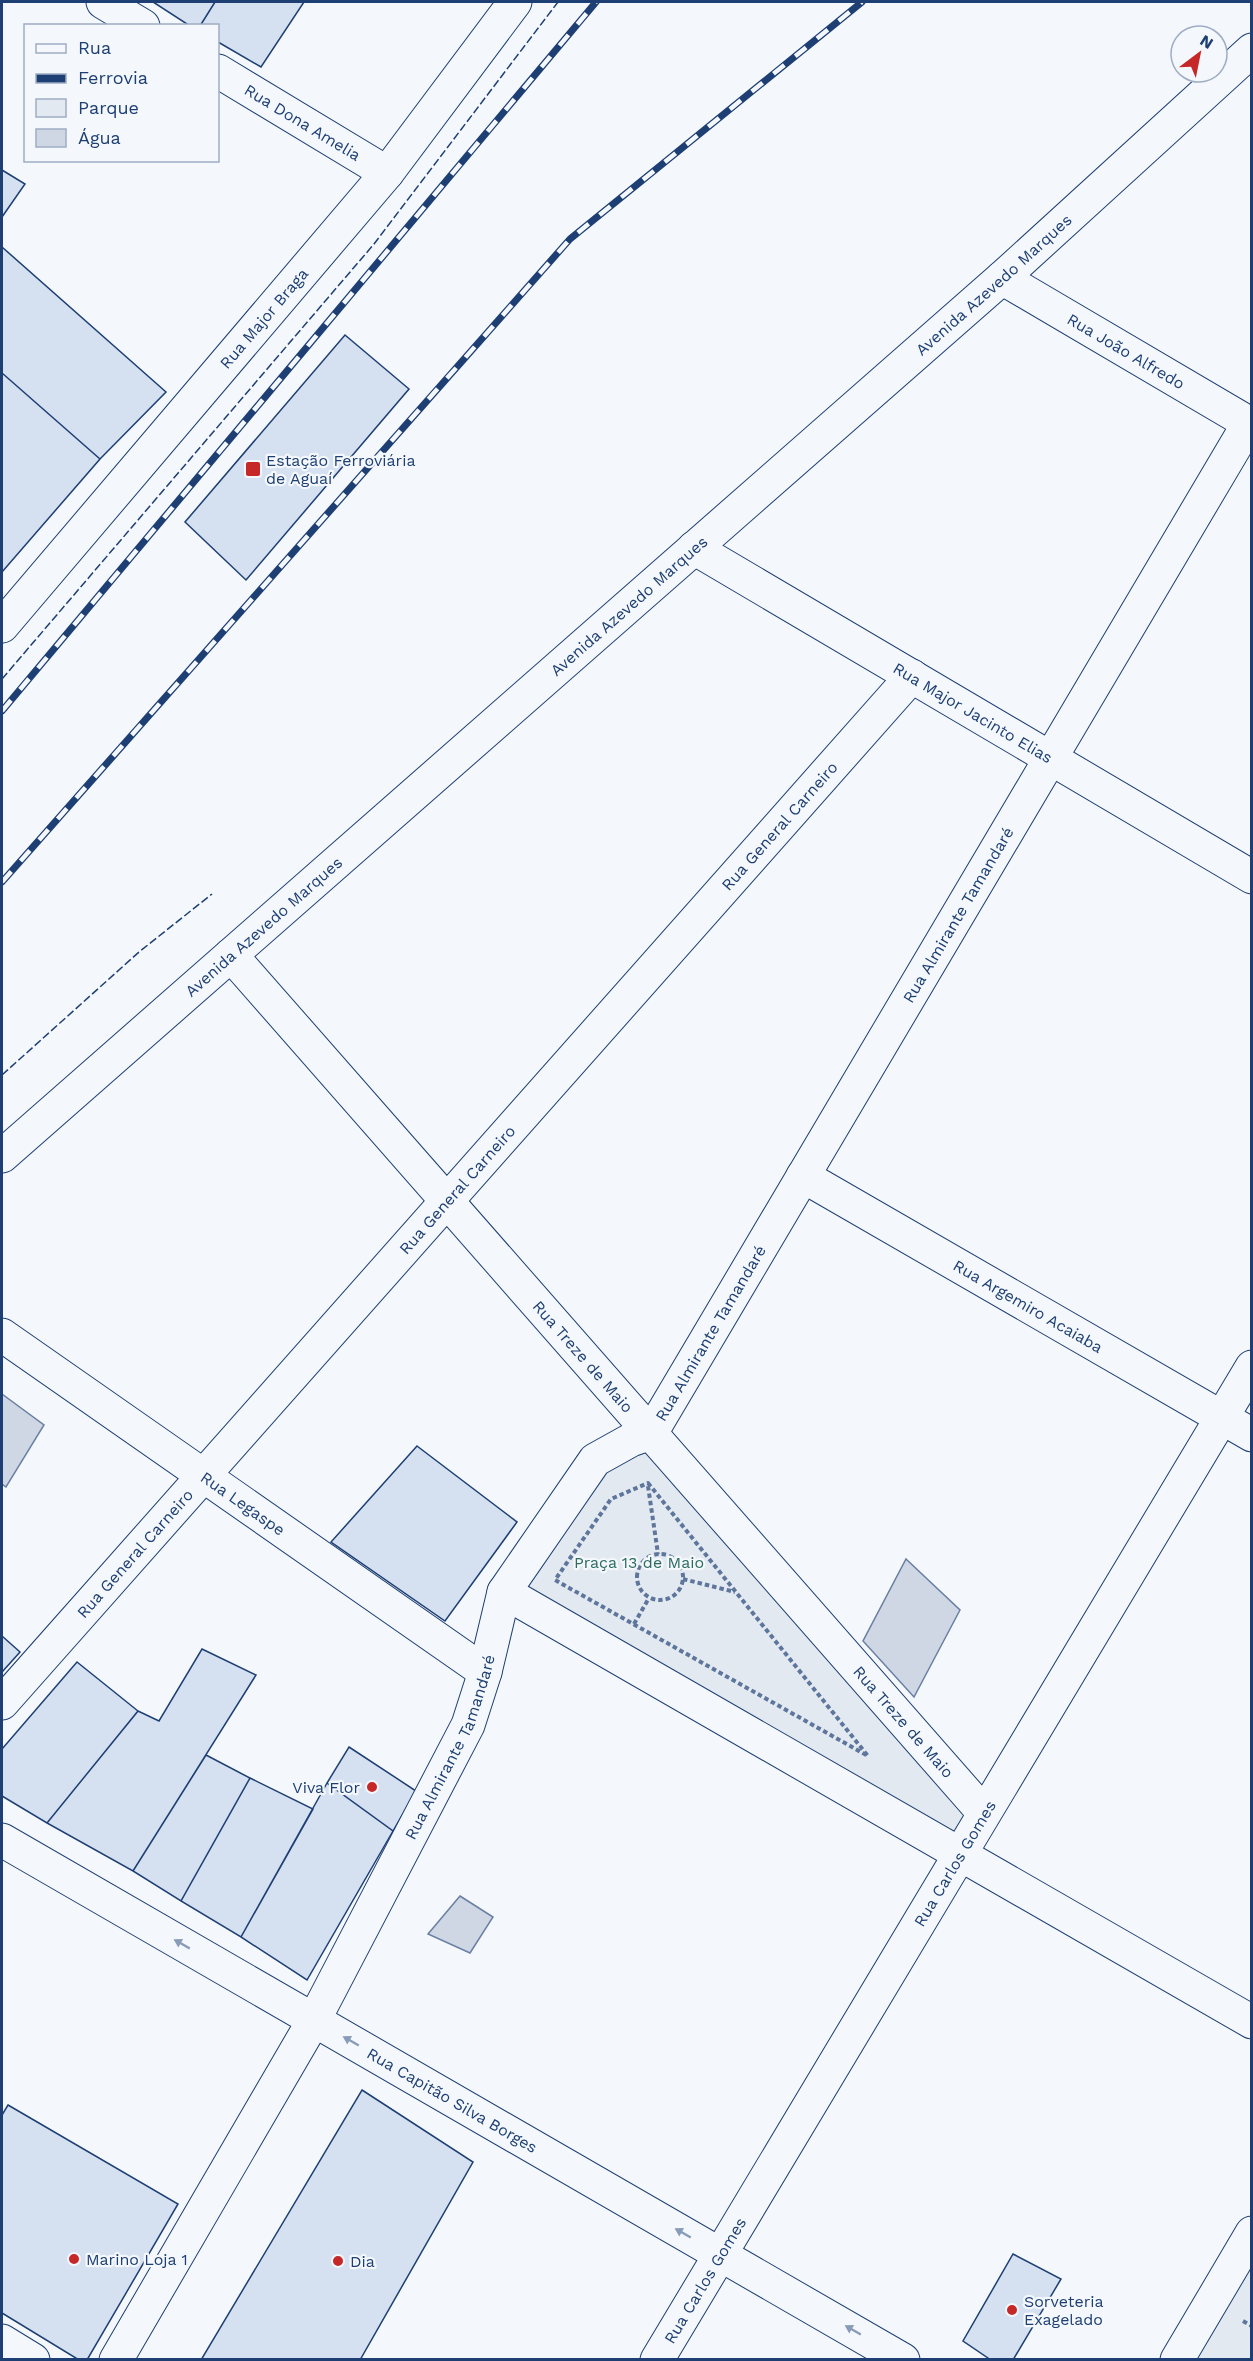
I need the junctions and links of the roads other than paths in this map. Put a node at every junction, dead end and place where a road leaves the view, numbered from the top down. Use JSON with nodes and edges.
{"nodes":[{"id":1,"x":103,"y":2,"type":"edge"},
{"id":2,"x":514,"y":2,"type":"edge"},
{"id":3,"x":139,"y":24,"type":"edge"},
{"id":4,"x":1251,"y":50,"type":"edge"},
{"id":5,"x":219,"y":72,"type":"edge"},
{"id":6,"x":387,"y":173,"type":"junction"},
{"id":7,"x":1002,"y":278,"type":"junction"},
{"id":8,"x":1250,"y":424,"type":"edge"},
{"id":9,"x":694,"y":548,"type":"junction"},
{"id":10,"x":2,"y":626,"type":"edge"},
{"id":11,"x":912,"y":676,"type":"junction"},
{"id":12,"x":1050,"y":758,"type":"junction"},
{"id":13,"x":1251,"y":877,"type":"edge"},
{"id":14,"x":231,"y":955,"type":"junction"},
{"id":15,"x":2,"y":1156,"type":"edge"},
{"id":16,"x":803,"y":1176,"type":"junction"},
{"id":17,"x":447,"y":1201,"type":"junction"},
{"id":18,"x":2,"y":1335,"type":"edge"},
{"id":19,"x":1251,"y":1367,"type":"edge"},
{"id":20,"x":1221,"y":1418,"type":"junction"},
{"id":21,"x":651,"y":1433,"type":"junction"},
{"id":22,"x":1251,"y":1435,"type":"edge"},
{"id":23,"x":203,"y":1476,"type":"junction"},
{"id":24,"x":504,"y":1592,"type":"junction"},
{"id":25,"x":485,"y":1672,"type":"junction"},
{"id":26,"x":2,"y":1703,"type":"edge"},
{"id":27,"x":984,"y":1813,"type":"junction"},
{"id":28,"x":2,"y":1840,"type":"edge"},
{"id":29,"x":959,"y":1854,"type":"junction"},
{"id":30,"x":315,"y":2020,"type":"junction"},
{"id":31,"x":1251,"y":2022,"type":"edge"},
{"id":32,"x":1251,"y":2233,"type":"edge"},
{"id":33,"x":720,"y":2254,"type":"junction"},
{"id":34,"x":2,"y":2341,"type":"edge"},
{"id":35,"x":33,"y":2360,"type":"edge"},
{"id":36,"x":116,"y":2360,"type":"edge"},
{"id":37,"x":657,"y":2360,"type":"edge"},
{"id":38,"x":903,"y":2360,"type":"edge"},
{"id":39,"x":1177,"y":2360,"type":"edge"}],
"edges":[{"from":1,"to":3,"type":"street"},
{"from":2,"to":6,"type":"street","name":"Rua Major Braga"},
{"from":4,"to":7,"type":"street","name":"Avenida Azevedo Marques"},
{"from":5,"to":6,"type":"street","name":"Rua Dona Amelia"},
{"from":6,"to":10,"type":"street","name":"Rua Major Braga"},
{"from":7,"to":8,"type":"street","name":"Rua João Alfredo"},
{"from":7,"to":9,"type":"street","name":"Avenida Azevedo Marques"},
{"from":8,"to":12,"type":"street","name":"Rua Almirante Tamandaré"},
{"from":9,"to":11,"type":"street","name":"Rua Major Jacinto Elias"},
{"from":9,"to":14,"type":"street","name":"Avenida Azevedo Marques"},
{"from":11,"to":12,"type":"street","name":"Rua Major Jacinto Elias"},
{"from":11,"to":17,"type":"street","name":"Rua General Carneiro"},
{"from":12,"to":13,"type":"street","name":"Rua Major Jacinto Elias"},
{"from":12,"to":16,"type":"street","name":"Rua Almirante Tamandaré"},
{"from":14,"to":15,"type":"street","name":"Avenida Azevedo Marques"},
{"from":14,"to":17,"type":"street","name":"Rua Treze de Maio"},
{"from":16,"to":20,"type":"street","name":"Rua Argemiro Acaiaba"},
{"from":16,"to":21,"type":"street","name":"Rua Almirante Tamandaré"},
{"from":17,"to":21,"type":"street","name":"Rua Treze de Maio"},
{"from":17,"to":23,"type":"street","name":"Rua General Carneiro"},
{"from":18,"to":23,"type":"street","name":"Rua Legaspe"},
{"from":19,"to":20,"type":"street","name":"Rua Carlos Gomes"},
{"from":20,"to":22,"type":"street","name":"Rua Argemiro Acaiaba"},
{"from":20,"to":27,"type":"street","name":"Rua Carlos Gomes"},
{"from":21,"to":24,"type":"street","name":"Rua Almirante Tamandaré"},
{"from":21,"to":27,"type":"street","name":"Rua Treze de Maio"},
{"from":23,"to":25,"type":"street","name":"Rua Legaspe"},
{"from":23,"to":26,"type":"street","name":"Rua General Carneiro"},
{"from":24,"to":25,"type":"street","name":"Rua Almirante Tamandaré"},
{"from":24,"to":29,"type":"street"},
{"from":25,"to":30,"type":"street","name":"Rua Almirante Tamandaré"},
{"from":27,"to":29,"type":"street","name":"Rua Carlos Gomes"},
{"from":30,"to":28,"type":"street","name":"Rua Capitão Silva Borges","one_way":true},
{"from":29,"to":31,"type":"street"},
{"from":29,"to":33,"type":"street","name":"Rua Carlos Gomes"},
{"from":33,"to":30,"type":"street","name":"Rua Capitão Silva Borges","one_way":true},
{"from":30,"to":36,"type":"street","name":"Rua Almirante Tamandaré"},
{"from":32,"to":39,"type":"street"},
{"from":33,"to":37,"type":"street","name":"Rua Carlos Gomes"},
{"from":38,"to":33,"type":"street","name":"Rua Capitão Silva Borges","one_way":true},
{"from":34,"to":35,"type":"street"}]}
